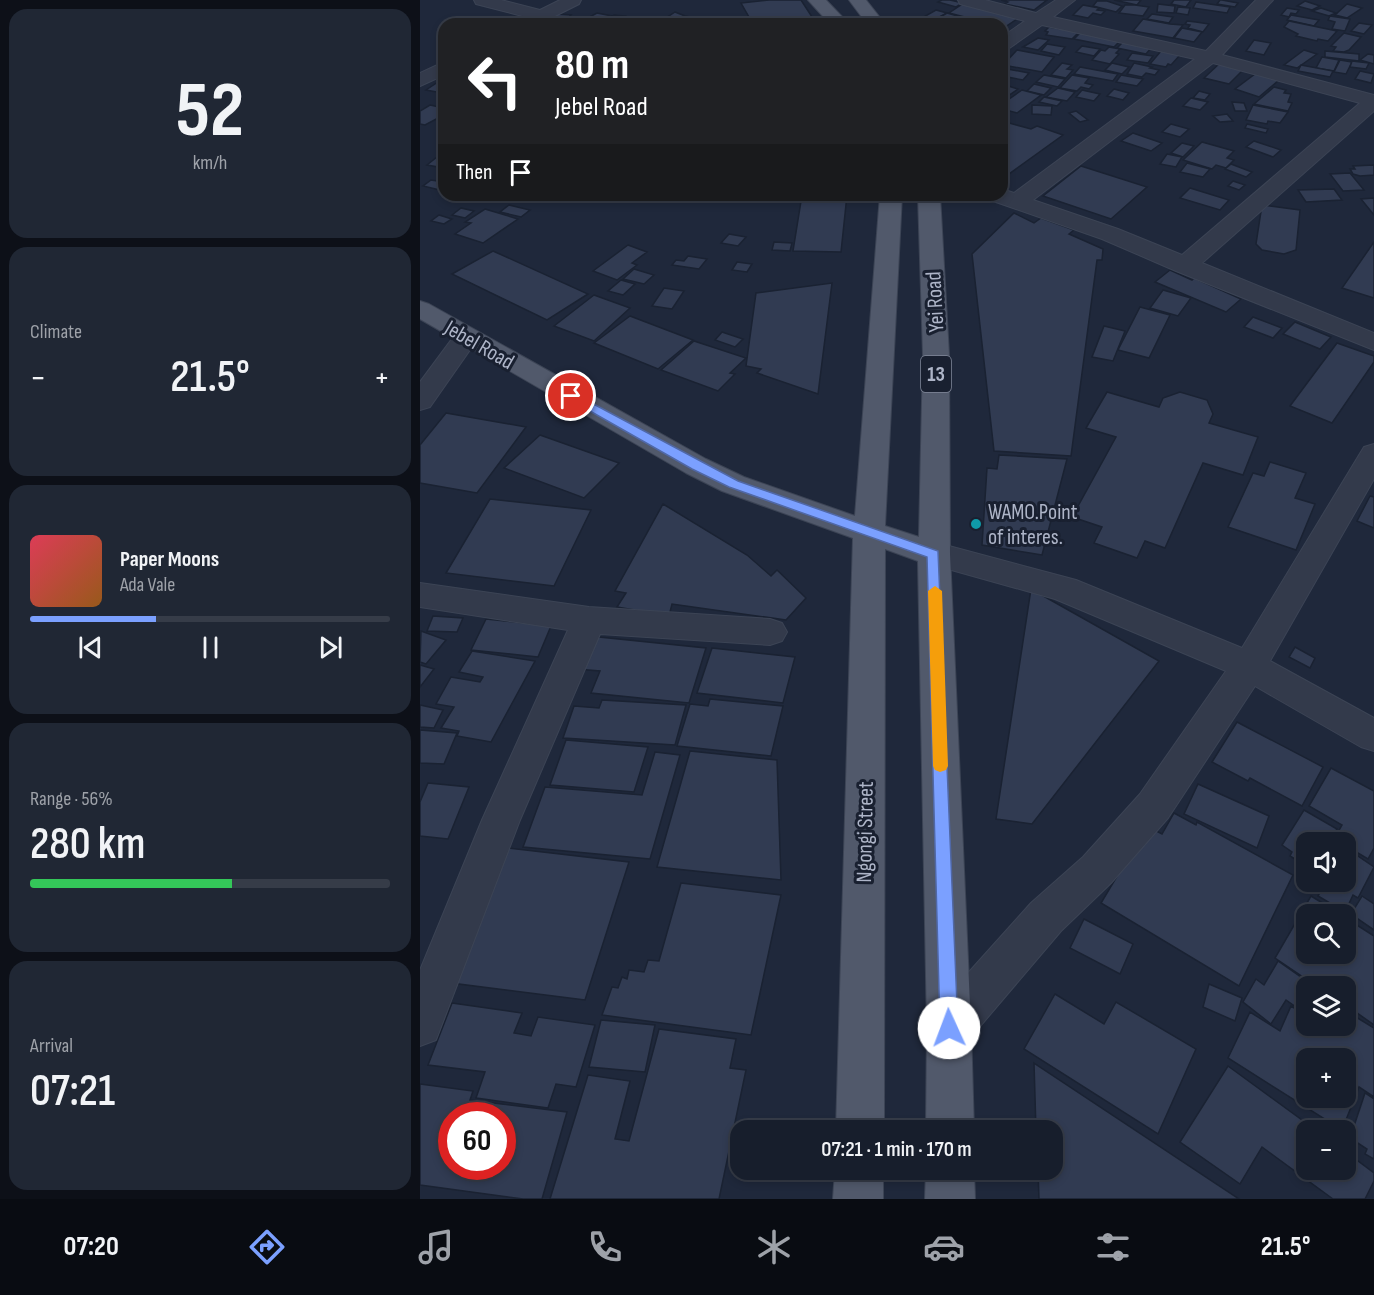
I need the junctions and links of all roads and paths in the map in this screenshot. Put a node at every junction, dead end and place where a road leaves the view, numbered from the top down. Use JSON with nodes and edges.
{"nodes":[{"id":1,"x":482,"y":0,"type":"edge"},
{"id":2,"x":573,"y":0,"type":"edge"},
{"id":3,"x":816,"y":0,"type":"edge"},
{"id":4,"x":857,"y":0,"type":"edge"},
{"id":5,"x":966,"y":0,"type":"edge"},
{"id":6,"x":1067,"y":0,"type":"edge"},
{"id":7,"x":1265,"y":0,"type":"edge"},
{"id":8,"x":528,"y":18,"type":"edge"},
{"id":9,"x":537,"y":18,"type":"edge"},
{"id":10,"x":834,"y":18,"type":"edge"},
{"id":11,"x":871,"y":18,"type":"edge"},
{"id":12,"x":1038,"y":19,"type":"junction"},
{"id":13,"x":1008,"y":41,"type":"edge"},
{"id":14,"x":1210,"y":57,"type":"junction"},
{"id":15,"x":438,"y":71,"type":"edge"},
{"id":16,"x":420,"y":80,"type":"edge"},
{"id":17,"x":1374,"y":101,"type":"edge"},
{"id":18,"x":1008,"y":197,"type":"edge"},
{"id":19,"x":1008,"y":198,"type":"edge"},
{"id":20,"x":891,"y":201,"type":"edge"},
{"id":21,"x":929,"y":201,"type":"edge"},
{"id":22,"x":1184,"y":266,"type":"junction"},
{"id":23,"x":420,"y":309,"type":"edge"},
{"id":24,"x":466,"y":337,"type":"junction"},
{"id":25,"x":1374,"y":342,"type":"edge"},
{"id":26,"x":420,"y":401,"type":"edge"},
{"id":27,"x":1374,"y":454,"type":"edge"},
{"id":28,"x":869,"y":532,"type":"junction"},
{"id":29,"x":933,"y":554,"type":"junction"},
{"id":30,"x":420,"y":595,"type":"edge"},
{"id":31,"x":589,"y":620,"type":"junction"},
{"id":32,"x":770,"y":632,"type":"dead end"},
{"id":33,"x":1249,"y":666,"type":"junction"},
{"id":34,"x":1374,"y":736,"type":"edge"},
{"id":35,"x":420,"y":1024,"type":"edge"},
{"id":36,"x":949,"y":1028,"type":"junction"},
{"id":37,"x":860,"y":1120,"type":"edge"},
{"id":38,"x":950,"y":1120,"type":"edge"},
{"id":39,"x":859,"y":1180,"type":"edge"},
{"id":40,"x":950,"y":1180,"type":"edge"},
{"id":41,"x":858,"y":1199,"type":"edge"},
{"id":42,"x":950,"y":1199,"type":"edge"}],
"edges":[{"from":1,"to":8,"type":"street"},
{"from":2,"to":9,"type":"street"},
{"from":3,"to":10,"type":"main road"},
{"from":4,"to":11,"type":"main road"},
{"from":5,"to":12,"type":"street"},
{"from":6,"to":12,"type":"street"},
{"from":7,"to":14,"type":"street"},
{"from":12,"to":13,"type":"street"},
{"from":12,"to":14,"type":"street"},
{"from":14,"to":17,"type":"street"},
{"from":14,"to":18,"type":"street"},
{"from":15,"to":16,"type":"street"},
{"from":17,"to":22,"type":"street"},
{"from":19,"to":22,"type":"street"},
{"from":20,"to":28,"type":"main road","name":"Yei Road"},
{"from":21,"to":29,"type":"main road","name":"Yei Road","number":"13"},
{"from":22,"to":25,"type":"street"},
{"from":23,"to":24,"type":"main road","name":"Jebel Road"},
{"from":24,"to":26,"type":"street"},
{"from":24,"to":28,"type":"main road","name":"Jebel Road"},
{"from":27,"to":33,"type":"street"},
{"from":28,"to":29,"type":"main road","name":"Jebel Road"},
{"from":28,"to":37,"type":"main road","name":"Ngongi Street"},
{"from":29,"to":33,"type":"street"},
{"from":29,"to":36,"type":"main road"},
{"from":30,"to":31,"type":"street"},
{"from":31,"to":32,"type":"street"},
{"from":31,"to":35,"type":"street"},
{"from":33,"to":34,"type":"street"},
{"from":33,"to":36,"type":"street"},
{"from":36,"to":38,"type":"main road"},
{"from":39,"to":41,"type":"main road"},
{"from":40,"to":42,"type":"main road"}]}
